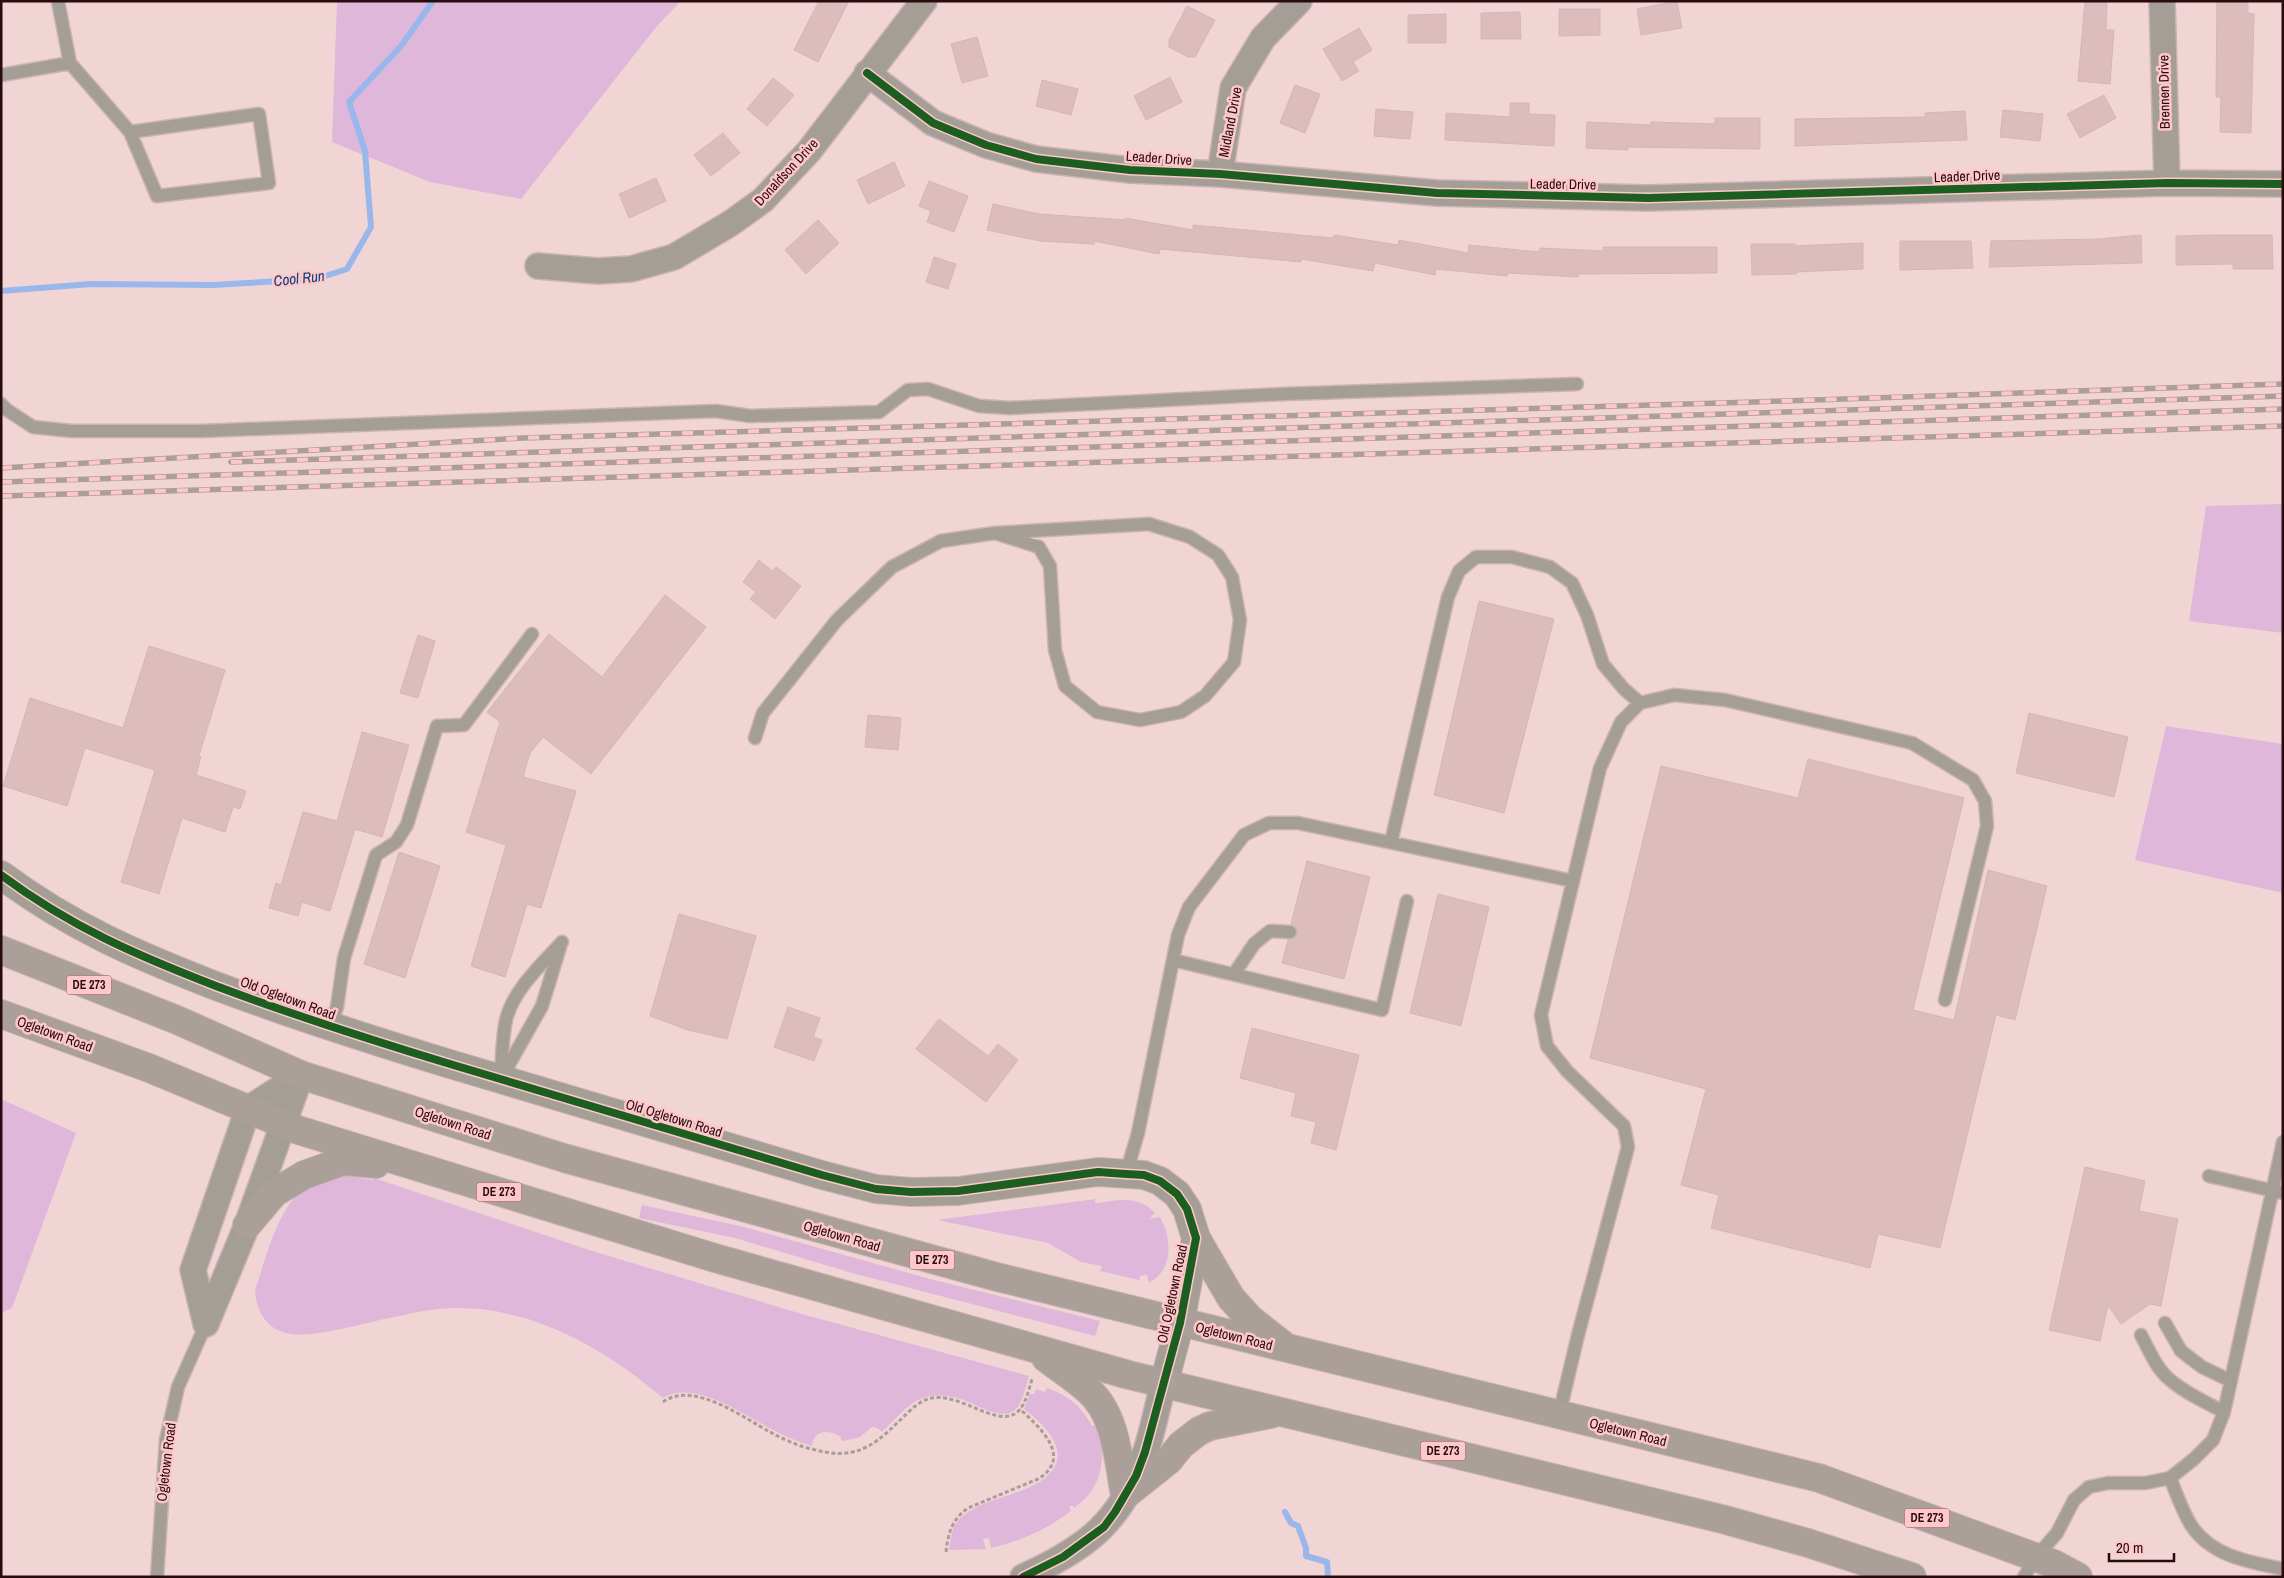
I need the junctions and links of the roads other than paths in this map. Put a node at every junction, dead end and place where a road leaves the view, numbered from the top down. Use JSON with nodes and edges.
{"nodes":[{"id":1,"x":58,"y":1,"type":"edge"},
{"id":2,"x":924,"y":1,"type":"edge"},
{"id":3,"x":1299,"y":1,"type":"edge"},
{"id":4,"x":2162,"y":1,"type":"edge"},
{"id":5,"x":70,"y":63,"type":"junction"},
{"id":6,"x":867,"y":73,"type":"junction"},
{"id":7,"x":1,"y":75,"type":"edge"},
{"id":8,"x":130,"y":132,"type":"junction"},
{"id":9,"x":1220,"y":174,"type":"junction"},
{"id":10,"x":2167,"y":183,"type":"junction"},
{"id":11,"x":2283,"y":184,"type":"edge"},
{"id":12,"x":538,"y":266,"type":"dead end"},
{"id":13,"x":1577,"y":384,"type":"dead end"},
{"id":14,"x":1,"y":404,"type":"edge"},
{"id":15,"x":995,"y":533,"type":"junction"},
{"id":16,"x":532,"y":634,"type":"dead end"},
{"id":17,"x":1640,"y":703,"type":"junction"},
{"id":18,"x":755,"y":738,"type":"dead end"},
{"id":19,"x":1391,"y":842,"type":"junction"},
{"id":20,"x":1,"y":876,"type":"edge"},
{"id":21,"x":1573,"y":881,"type":"junction"},
{"id":22,"x":1407,"y":901,"type":"dead end"},
{"id":23,"x":1290,"y":932,"type":"dead end"},
{"id":24,"x":1,"y":950,"type":"edge"},
{"id":25,"x":1173,"y":960,"type":"junction"},
{"id":26,"x":1234,"y":974,"type":"junction"},
{"id":27,"x":1945,"y":1000,"type":"dead end"},
{"id":28,"x":1,"y":1014,"type":"edge"},
{"id":29,"x":329,"y":1027,"type":"junction"},
{"id":30,"x":301,"y":1075,"type":"junction"},
{"id":31,"x":501,"y":1079,"type":"junction"},
{"id":32,"x":248,"y":1109,"type":"junction"},
{"id":33,"x":283,"y":1123,"type":"junction"},
{"id":34,"x":2283,"y":1142,"type":"edge"},
{"id":35,"x":416,"y":1166,"type":"junction"},
{"id":36,"x":1126,"y":1174,"type":"junction"},
{"id":37,"x":2209,"y":1176,"type":"dead end"},
{"id":38,"x":2278,"y":1192,"type":"edge"},
{"id":39,"x":247,"y":1225,"type":"junction"},
{"id":40,"x":1196,"y":1238,"type":"junction"},
{"id":41,"x":2165,"y":1322,"type":"dead end"},
{"id":42,"x":1180,"y":1323,"type":"junction"},
{"id":43,"x":206,"y":1324,"type":"junction"},
{"id":44,"x":2141,"y":1336,"type":"dead end"},
{"id":45,"x":1035,"y":1349,"type":"junction"},
{"id":46,"x":1288,"y":1350,"type":"junction"},
{"id":47,"x":2231,"y":1381,"type":"junction"},
{"id":48,"x":1164,"y":1383,"type":"junction"},
{"id":49,"x":1282,"y":1412,"type":"junction"},
{"id":50,"x":2224,"y":1412,"type":"junction"},
{"id":51,"x":1560,"y":1415,"type":"junction"},
{"id":52,"x":2170,"y":1478,"type":"junction"},
{"id":53,"x":1125,"y":1496,"type":"junction"},
{"id":54,"x":2030,"y":1567,"type":"edge"},
{"id":55,"x":2283,"y":1569,"type":"edge"},
{"id":56,"x":158,"y":1577,"type":"edge"},
{"id":57,"x":1022,"y":1577,"type":"edge"},
{"id":58,"x":1912,"y":1577,"type":"edge"},
{"id":59,"x":2078,"y":1577,"type":"edge"}],
"edges":[{"from":1,"to":5,"type":"lane"},
{"from":2,"to":6,"type":"street","name":"Donaldson Drive"},
{"from":3,"to":9,"type":"street","name":"Midland Drive"},
{"from":4,"to":10,"type":"street","name":"Brennen Drive"},
{"from":5,"to":7,"type":"lane"},
{"from":5,"to":8,"type":"lane"},
{"from":6,"to":9,"type":"street","name":"Leader Drive"},
{"from":6,"to":12,"type":"street","name":"Donaldson Drive"},
{"from":8,"to":8,"type":"lane"},
{"from":9,"to":10,"type":"street","name":"Leader Drive"},
{"from":10,"to":11,"type":"street","name":"Leader Drive"},
{"from":13,"to":14,"type":"lane"},
{"from":15,"to":15,"type":"lane"},
{"from":15,"to":18,"type":"lane"},
{"from":16,"to":29,"type":"lane"},
{"from":17,"to":19,"type":"lane"},
{"from":17,"to":21,"type":"lane"},
{"from":17,"to":27,"type":"lane"},
{"from":19,"to":21,"type":"lane"},
{"from":19,"to":25,"type":"lane"},
{"from":20,"to":29,"type":"street","name":"Old Ogletown Road"},
{"from":21,"to":51,"type":"lane"},
{"from":22,"to":26,"type":"lane"},
{"from":23,"to":26,"type":"lane"},
{"from":24,"to":30,"type":"main road","name":"Ogletown Road","number":"DE 273"},
{"from":25,"to":26,"type":"lane"},
{"from":25,"to":36,"type":"lane"},
{"from":28,"to":32,"type":"main road","name":"Ogletown Road","number":"DE 273"},
{"from":29,"to":31,"type":"street","name":"Old Ogletown Road"},
{"from":30,"to":32,"type":"street"},
{"from":30,"to":33,"type":"street","name":"Ogletown Road"},
{"from":30,"to":42,"type":"main road","name":"Ogletown Road","number":"DE 273"},
{"from":31,"to":31,"type":"lane"},
{"from":31,"to":36,"type":"street","name":"Old Ogletown Road"},
{"from":32,"to":33,"type":"main road","name":"Ogletown Road","number":"DE 273"},
{"from":32,"to":43,"type":"street"},
{"from":33,"to":35,"type":"main road","name":"Ogletown Road","number":"DE 273"},
{"from":33,"to":39,"type":"street","name":"Ogletown Road"},
{"from":34,"to":38,"type":"lane"},
{"from":35,"to":39,"type":"main road"},
{"from":35,"to":45,"type":"main road","name":"Ogletown Road","number":"DE 273"},
{"from":36,"to":40,"type":"street","name":"Old Ogletown Road"},
{"from":37,"to":38,"type":"lane"},
{"from":38,"to":47,"type":"lane"},
{"from":39,"to":43,"type":"street","name":"Ogletown Road"},
{"from":40,"to":42,"type":"street","name":"Old Ogletown Road"},
{"from":40,"to":46,"type":"main road"},
{"from":41,"to":47,"type":"lane"},
{"from":42,"to":46,"type":"main road","name":"Ogletown Road","number":"DE 273"},
{"from":42,"to":48,"type":"street","name":"Old Ogletown Road"},
{"from":43,"to":56,"type":"lane","name":"Ogletown Road"},
{"from":44,"to":50,"type":"lane"},
{"from":45,"to":48,"type":"main road","name":"Ogletown Road","number":"DE 273"},
{"from":45,"to":53,"type":"main road"},
{"from":46,"to":51,"type":"main road","name":"Ogletown Road","number":"DE 273"},
{"from":47,"to":50,"type":"lane"},
{"from":48,"to":49,"type":"main road","name":"Ogletown Road","number":"DE 273"},
{"from":48,"to":53,"type":"street"},
{"from":49,"to":53,"type":"main road"},
{"from":49,"to":58,"type":"main road","name":"Ogletown Road","number":"DE 273"},
{"from":50,"to":52,"type":"lane"},
{"from":51,"to":54,"type":"main road","name":"Ogletown Road","number":"DE 273"},
{"from":52,"to":54,"type":"lane"},
{"from":52,"to":55,"type":"lane"},
{"from":53,"to":57,"type":"street"},
{"from":54,"to":59,"type":"main road","name":"Ogletown Road","number":"DE 273"}]}
